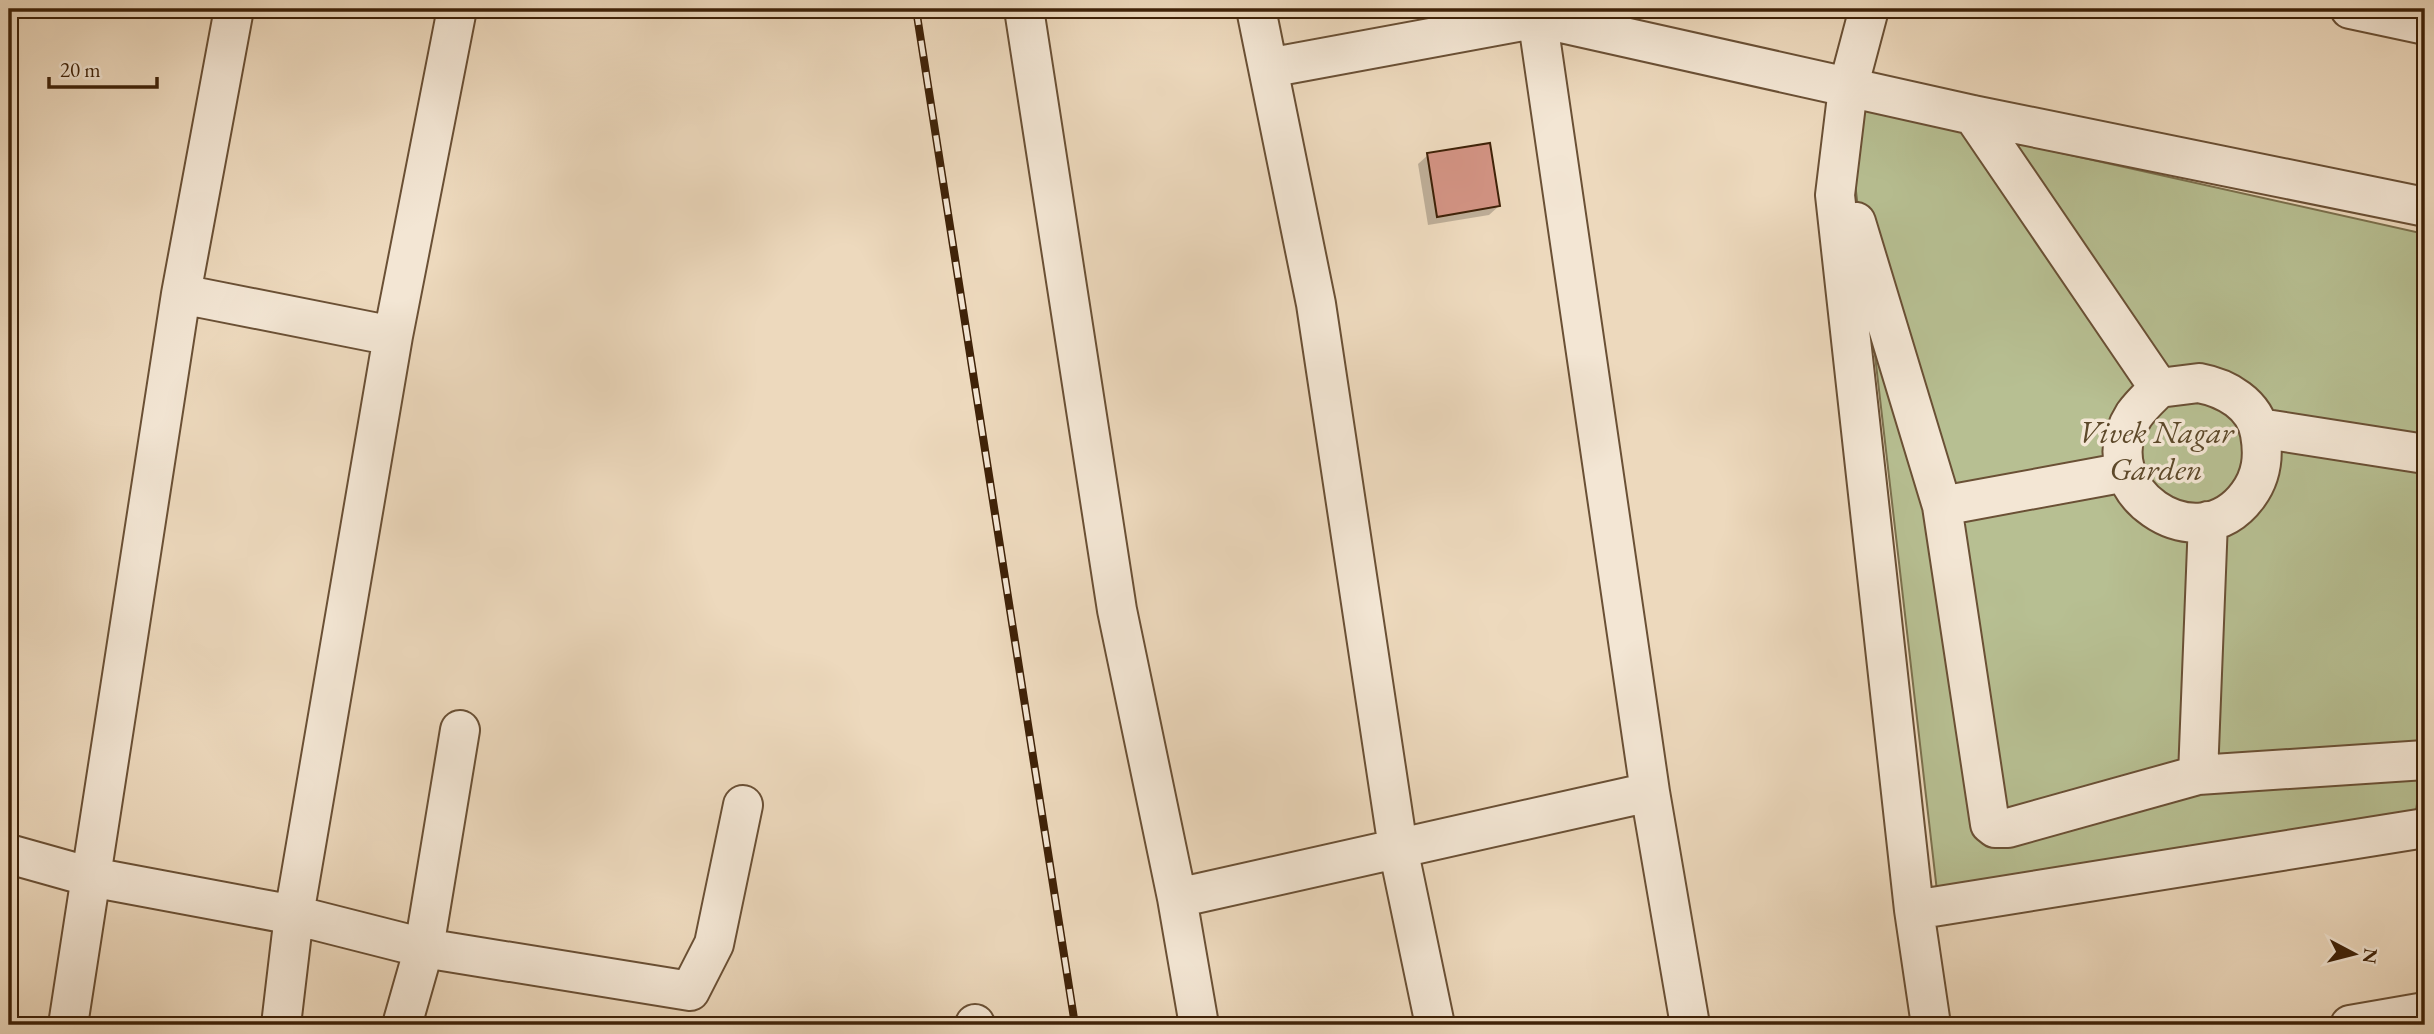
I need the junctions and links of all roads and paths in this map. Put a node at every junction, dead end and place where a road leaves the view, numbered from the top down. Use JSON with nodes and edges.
{"nodes":[{"id":1,"x":234,"y":9,"type":"edge"},
{"id":2,"x":457,"y":9,"type":"edge"},
{"id":3,"x":1024,"y":9,"type":"edge"},
{"id":4,"x":1256,"y":9,"type":"edge"},
{"id":5,"x":1868,"y":9,"type":"edge"},
{"id":6,"x":2350,"y":9,"type":"edge"},
{"id":7,"x":1537,"y":13,"type":"edge"},
{"id":8,"x":2425,"y":25,"type":"edge"},
{"id":9,"x":1268,"y":68,"type":"junction"},
{"id":10,"x":1848,"y":88,"type":"junction"},
{"id":11,"x":1973,"y":115,"type":"junction"},
{"id":12,"x":1839,"y":164,"type":"junction"},
{"id":13,"x":2425,"y":207,"type":"edge"},
{"id":14,"x":181,"y":294,"type":"junction"},
{"id":15,"x":393,"y":336,"type":"junction"},
{"id":16,"x":2159,"y":388,"type":"junction"},
{"id":17,"x":2259,"y":428,"type":"junction"},
{"id":18,"x":2425,"y":454,"type":"edge"},
{"id":19,"x":2126,"y":472,"type":"junction"},
{"id":20,"x":1942,"y":506,"type":"junction"},
{"id":21,"x":2208,"y":521,"type":"junction"},
{"id":22,"x":460,"y":730,"type":"dead end"},
{"id":23,"x":2425,"y":760,"type":"edge"},
{"id":24,"x":2198,"y":775,"type":"junction"},
{"id":25,"x":1650,"y":792,"type":"junction"},
{"id":26,"x":743,"y":805,"type":"dead end"},
{"id":27,"x":2425,"y":828,"type":"edge"},
{"id":28,"x":1398,"y":848,"type":"junction"},
{"id":29,"x":9,"y":854,"type":"edge"},
{"id":30,"x":91,"y":877,"type":"junction"},
{"id":31,"x":1177,"y":898,"type":"junction"},
{"id":32,"x":1914,"y":910,"type":"junction"},
{"id":33,"x":294,"y":915,"type":"junction"},
{"id":34,"x":424,"y":948,"type":"junction"},
{"id":35,"x":2425,"y":1013,"type":"edge"},
{"id":36,"x":68,"y":1025,"type":"edge"},
{"id":37,"x":281,"y":1025,"type":"edge"},
{"id":38,"x":402,"y":1025,"type":"edge"},
{"id":39,"x":1199,"y":1025,"type":"edge"},
{"id":40,"x":1435,"y":1025,"type":"edge"},
{"id":41,"x":1690,"y":1025,"type":"edge"},
{"id":42,"x":1931,"y":1025,"type":"edge"},
{"id":43,"x":2350,"y":1025,"type":"edge"}],
"edges":[{"from":1,"to":14,"type":"street"},
{"from":2,"to":15,"type":"street"},
{"from":3,"to":31,"type":"street"},
{"from":4,"to":9,"type":"street"},
{"from":5,"to":10,"type":"street"},
{"from":6,"to":8,"type":"street"},
{"from":7,"to":9,"type":"street"},
{"from":7,"to":10,"type":"street"},
{"from":7,"to":25,"type":"street"},
{"from":9,"to":28,"type":"street"},
{"from":10,"to":11,"type":"street"},
{"from":10,"to":12,"type":"street"},
{"from":11,"to":13,"type":"street"},
{"from":11,"to":16,"type":"street"},
{"from":12,"to":20,"type":"street"},
{"from":12,"to":32,"type":"street"},
{"from":14,"to":15,"type":"street"},
{"from":14,"to":30,"type":"street"},
{"from":15,"to":33,"type":"street"},
{"from":16,"to":17,"type":"street"},
{"from":16,"to":19,"type":"street"},
{"from":17,"to":18,"type":"street"},
{"from":17,"to":21,"type":"street"},
{"from":19,"to":20,"type":"street"},
{"from":19,"to":21,"type":"street"},
{"from":20,"to":24,"type":"street"},
{"from":21,"to":24,"type":"street"},
{"from":22,"to":34,"type":"street"},
{"from":23,"to":24,"type":"street"},
{"from":25,"to":28,"type":"street"},
{"from":25,"to":41,"type":"street"},
{"from":26,"to":34,"type":"street"},
{"from":27,"to":32,"type":"street"},
{"from":28,"to":31,"type":"street"},
{"from":28,"to":40,"type":"street"},
{"from":29,"to":30,"type":"street"},
{"from":30,"to":33,"type":"street"},
{"from":30,"to":36,"type":"street"},
{"from":31,"to":39,"type":"street"},
{"from":32,"to":42,"type":"street"},
{"from":33,"to":34,"type":"street"},
{"from":33,"to":37,"type":"street"},
{"from":34,"to":38,"type":"street"},
{"from":35,"to":43,"type":"street"}]}
